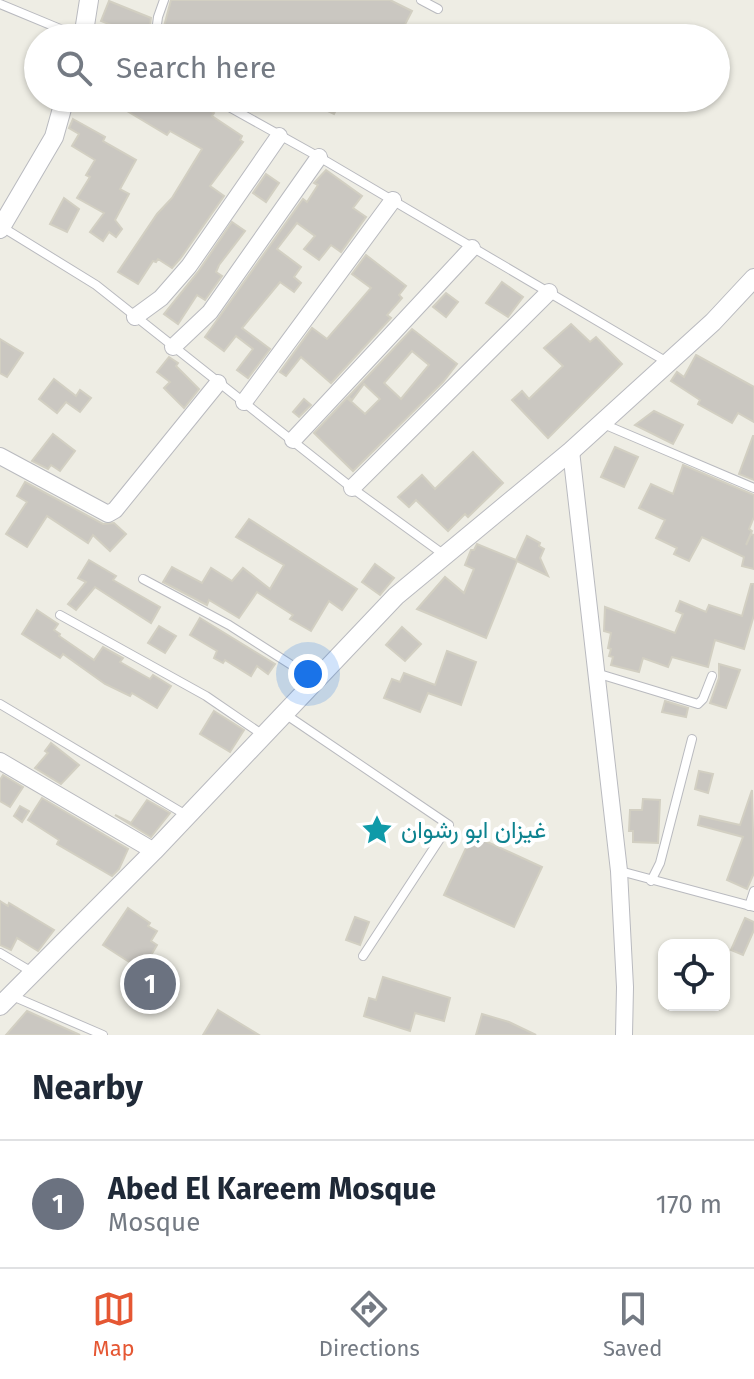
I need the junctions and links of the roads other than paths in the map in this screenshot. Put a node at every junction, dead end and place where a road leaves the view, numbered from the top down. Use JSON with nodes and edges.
{"nodes":[{"id":1,"x":89,"y":0,"type":"edge"},
{"id":2,"x":164,"y":0,"type":"edge"},
{"id":3,"x":421,"y":0,"type":"edge"},
{"id":4,"x":0,"y":4,"type":"edge"},
{"id":5,"x":438,"y":9,"type":"dead end"},
{"id":6,"x":49,"y":24,"type":"edge"},
{"id":7,"x":85,"y":24,"type":"edge"},
{"id":8,"x":157,"y":24,"type":"edge"},
{"id":9,"x":61,"y":112,"type":"edge"},
{"id":10,"x":237,"y":112,"type":"edge"},
{"id":11,"x":279,"y":136,"type":"junction"},
{"id":12,"x":319,"y":157,"type":"junction"},
{"id":13,"x":393,"y":200,"type":"junction"},
{"id":14,"x":1,"y":228,"type":"edge"},
{"id":15,"x":472,"y":248,"type":"junction"},
{"id":16,"x":754,"y":278,"type":"edge"},
{"id":17,"x":549,"y":292,"type":"junction"},
{"id":18,"x":135,"y":317,"type":"junction"},
{"id":19,"x":173,"y":347,"type":"junction"},
{"id":20,"x":667,"y":362,"type":"junction"},
{"id":21,"x":218,"y":383,"type":"junction"},
{"id":22,"x":244,"y":402,"type":"junction"},
{"id":23,"x":600,"y":423,"type":"junction"},
{"id":24,"x":293,"y":440,"type":"junction"},
{"id":25,"x":571,"y":451,"type":"junction"},
{"id":26,"x":0,"y":456,"type":"edge"},
{"id":27,"x":352,"y":488,"type":"junction"},
{"id":28,"x":754,"y":488,"type":"edge"},
{"id":29,"x":443,"y":554,"type":"junction"},
{"id":30,"x":143,"y":579,"type":"dead end"},
{"id":31,"x":60,"y":615,"type":"dead end"},
{"id":32,"x":595,"y":672,"type":"junction"},
{"id":33,"x":712,"y":676,"type":"dead end"},
{"id":34,"x":316,"y":680,"type":"junction"},
{"id":35,"x":0,"y":704,"type":"edge"},
{"id":36,"x":284,"y":714,"type":"junction"},
{"id":37,"x":264,"y":736,"type":"junction"},
{"id":38,"x":692,"y":739,"type":"dead end"},
{"id":39,"x":0,"y":761,"type":"edge"},
{"id":40,"x":187,"y":816,"type":"junction"},
{"id":41,"x":154,"y":851,"type":"junction"},
{"id":42,"x":619,"y":871,"type":"junction"},
{"id":43,"x":651,"y":881,"type":"junction"},
{"id":44,"x":754,"y":891,"type":"edge"},
{"id":45,"x":752,"y":906,"type":"edge"},
{"id":46,"x":0,"y":953,"type":"edge"},
{"id":47,"x":363,"y":956,"type":"dead end"},
{"id":48,"x":32,"y":972,"type":"junction"},
{"id":49,"x":5,"y":1000,"type":"edge"},
{"id":50,"x":103,"y":1035,"type":"edge"},
{"id":51,"x":624,"y":1035,"type":"edge"}],
"edges":[{"from":1,"to":7,"type":"street"},
{"from":2,"to":8,"type":"lane"},
{"from":3,"to":5,"type":"lane"},
{"from":4,"to":6,"type":"lane"},
{"from":9,"to":14,"type":"street"},
{"from":10,"to":11,"type":"lane"},
{"from":11,"to":12,"type":"lane"},
{"from":11,"to":18,"type":"street"},
{"from":12,"to":13,"type":"lane"},
{"from":12,"to":19,"type":"street"},
{"from":13,"to":15,"type":"lane"},
{"from":13,"to":22,"type":"street"},
{"from":14,"to":18,"type":"lane"},
{"from":15,"to":17,"type":"lane"},
{"from":15,"to":24,"type":"street"},
{"from":16,"to":20,"type":"street"},
{"from":17,"to":20,"type":"lane"},
{"from":17,"to":27,"type":"street"},
{"from":18,"to":19,"type":"lane"},
{"from":19,"to":21,"type":"lane"},
{"from":20,"to":23,"type":"street"},
{"from":21,"to":22,"type":"lane"},
{"from":21,"to":26,"type":"street"},
{"from":22,"to":24,"type":"lane"},
{"from":23,"to":25,"type":"street"},
{"from":23,"to":28,"type":"lane"},
{"from":24,"to":27,"type":"lane"},
{"from":25,"to":29,"type":"street"},
{"from":25,"to":32,"type":"street"},
{"from":27,"to":29,"type":"lane"},
{"from":29,"to":34,"type":"street"},
{"from":30,"to":34,"type":"lane"},
{"from":31,"to":37,"type":"lane"},
{"from":32,"to":33,"type":"lane"},
{"from":32,"to":42,"type":"street"},
{"from":34,"to":36,"type":"street"},
{"from":35,"to":40,"type":"lane"},
{"from":36,"to":37,"type":"street"},
{"from":36,"to":47,"type":"lane"},
{"from":37,"to":40,"type":"street"},
{"from":38,"to":43,"type":"lane"},
{"from":39,"to":41,"type":"street"},
{"from":40,"to":41,"type":"street"},
{"from":41,"to":48,"type":"street"},
{"from":42,"to":43,"type":"lane"},
{"from":42,"to":51,"type":"street"},
{"from":43,"to":45,"type":"lane"},
{"from":44,"to":45,"type":"lane"},
{"from":46,"to":48,"type":"lane"},
{"from":48,"to":49,"type":"street"},
{"from":49,"to":50,"type":"lane"}]}
